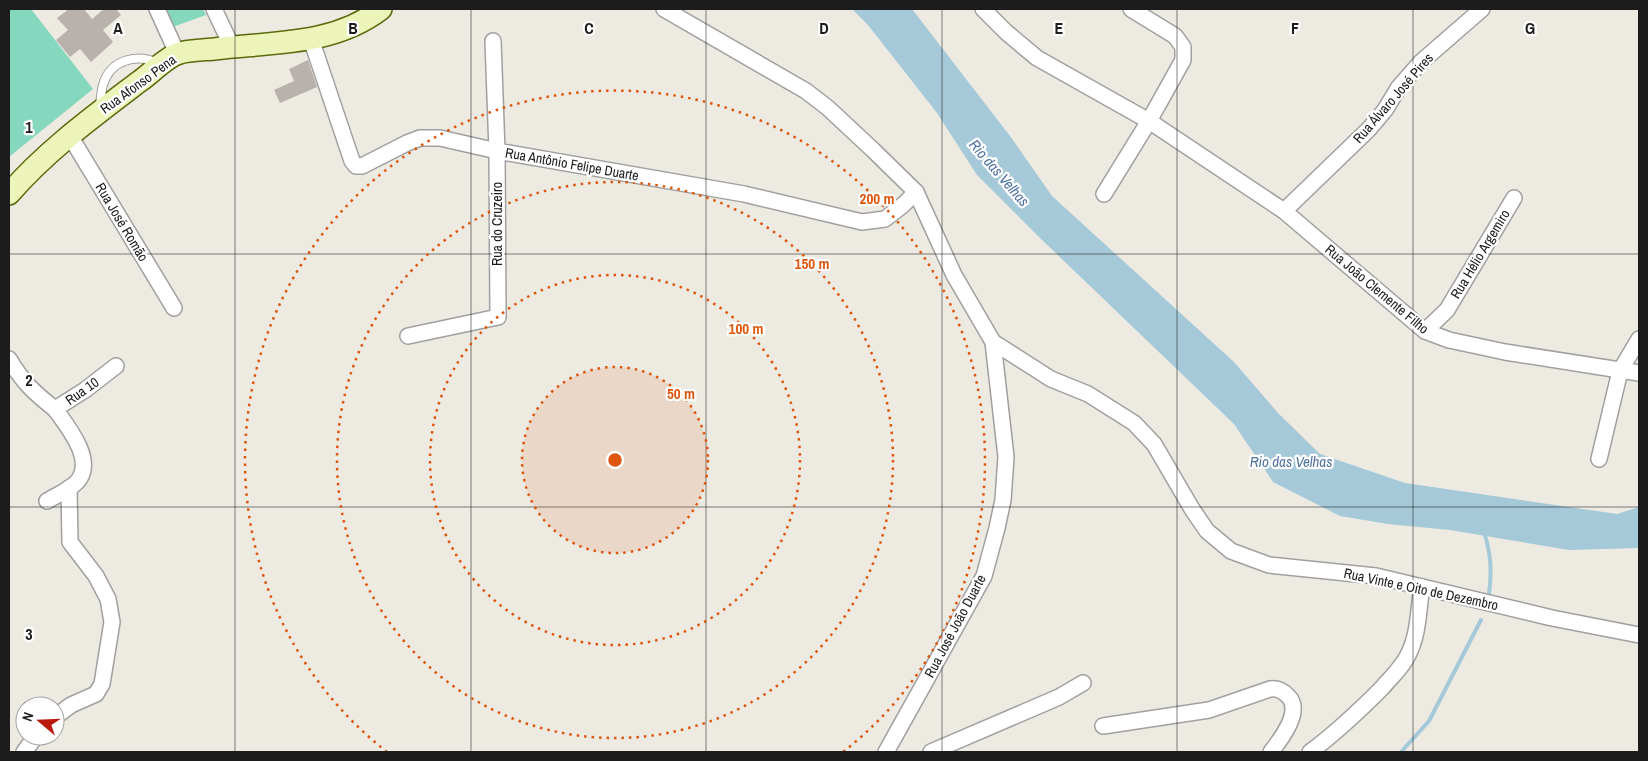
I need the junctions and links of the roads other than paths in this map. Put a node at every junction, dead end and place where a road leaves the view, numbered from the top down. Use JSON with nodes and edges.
{"nodes":[{"id":1,"x":157,"y":9,"type":"edge"},
{"id":2,"x":214,"y":9,"type":"edge"},
{"id":3,"x":664,"y":9,"type":"edge"},
{"id":4,"x":983,"y":9,"type":"edge"},
{"id":5,"x":1131,"y":9,"type":"edge"},
{"id":6,"x":1482,"y":9,"type":"edge"},
{"id":7,"x":373,"y":11,"type":"edge"},
{"id":8,"x":311,"y":39,"type":"junction"},
{"id":9,"x":493,"y":41,"type":"dead end"},
{"id":10,"x":232,"y":46,"type":"junction"},
{"id":11,"x":169,"y":59,"type":"junction"},
{"id":12,"x":1149,"y":121,"type":"junction"},
{"id":13,"x":70,"y":136,"type":"junction"},
{"id":14,"x":497,"y":151,"type":"junction"},
{"id":15,"x":916,"y":192,"type":"junction"},
{"id":16,"x":9,"y":194,"type":"edge"},
{"id":17,"x":1104,"y":194,"type":"dead end"},
{"id":18,"x":1514,"y":198,"type":"dead end"},
{"id":19,"x":1284,"y":211,"type":"junction"},
{"id":20,"x":174,"y":308,"type":"dead end"},
{"id":21,"x":1447,"y":310,"type":"junction"},
{"id":22,"x":1425,"y":331,"type":"junction"},
{"id":23,"x":408,"y":336,"type":"dead end"},
{"id":24,"x":1639,"y":339,"type":"edge"},
{"id":25,"x":1449,"y":340,"type":"junction"},
{"id":26,"x":994,"y":342,"type":"junction"},
{"id":27,"x":9,"y":359,"type":"edge"},
{"id":28,"x":116,"y":366,"type":"dead end"},
{"id":29,"x":1620,"y":371,"type":"junction"},
{"id":30,"x":1639,"y":373,"type":"edge"},
{"id":31,"x":55,"y":409,"type":"junction"},
{"id":32,"x":1599,"y":460,"type":"dead end"},
{"id":33,"x":69,"y":488,"type":"junction"},
{"id":34,"x":47,"y":501,"type":"dead end"},
{"id":35,"x":1422,"y":587,"type":"junction"},
{"id":36,"x":1639,"y":635,"type":"edge"},
{"id":37,"x":1083,"y":683,"type":"dead end"},
{"id":38,"x":65,"y":710,"type":"edge"},
{"id":39,"x":1103,"y":726,"type":"dead end"},
{"id":40,"x":886,"y":752,"type":"edge"},
{"id":41,"x":931,"y":752,"type":"edge"},
{"id":42,"x":1271,"y":752,"type":"edge"},
{"id":43,"x":1310,"y":752,"type":"edge"}],
"edges":[{"from":1,"to":11,"type":"street"},
{"from":2,"to":10,"type":"street"},
{"from":3,"to":15,"type":"street","name":"Rua Vinte e Oito de Dezembro"},
{"from":4,"to":12,"type":"street","name":"Rua João Clemente Filho"},
{"from":5,"to":12,"type":"street"},
{"from":6,"to":19,"type":"street","name":"Rua Álvaro José Pires"},
{"from":7,"to":8,"type":"main road","name":"Rua Afonso Pena"},
{"from":8,"to":10,"type":"main road","name":"Rua Afonso Pena"},
{"from":8,"to":14,"type":"street","name":"Rua Antônio Felipe Duarte"},
{"from":9,"to":14,"type":"street","name":"Rua do Cruzeiro"},
{"from":10,"to":11,"type":"main road","name":"Rua Afonso Pena"},
{"from":11,"to":13,"type":"main road","name":"Rua Afonso Pena"},
{"from":12,"to":17,"type":"street"},
{"from":12,"to":19,"type":"street","name":"Rua João Clemente Filho"},
{"from":13,"to":16,"type":"main road","name":"Rua Afonso Pena"},
{"from":13,"to":20,"type":"street","name":"Rua José Romão"},
{"from":14,"to":15,"type":"street","name":"Rua Antônio Felipe Duarte"},
{"from":14,"to":23,"type":"street","name":"Rua do Cruzeiro"},
{"from":15,"to":26,"type":"street","name":"Rua Vinte e Oito de Dezembro"},
{"from":18,"to":21,"type":"street","name":"Rua Hélio Argemiro"},
{"from":19,"to":22,"type":"street","name":"Rua João Clemente Filho"},
{"from":21,"to":22,"type":"street","name":"Rua Hélio Argemiro"},
{"from":21,"to":25,"type":"street","name":"Rua Hélio Argemiro"},
{"from":22,"to":25,"type":"street","name":"Rua João Clemente Filho"},
{"from":24,"to":29,"type":"street"},
{"from":25,"to":29,"type":"street","name":"Rua João Clemente Filho"},
{"from":26,"to":35,"type":"street","name":"Rua Vinte e Oito de Dezembro"},
{"from":26,"to":40,"type":"street","name":"Rua José João Duarte"},
{"from":27,"to":31,"type":"street","name":"Rua 10"},
{"from":28,"to":31,"type":"street","name":"Rua 10"},
{"from":29,"to":30,"type":"street","name":"Rua João Clemente Filho"},
{"from":29,"to":32,"type":"street"},
{"from":31,"to":33,"type":"street"},
{"from":33,"to":34,"type":"street"},
{"from":33,"to":38,"type":"street"},
{"from":35,"to":36,"type":"street","name":"Rua Vinte e Oito de Dezembro"},
{"from":35,"to":43,"type":"street"},
{"from":37,"to":41,"type":"street"},
{"from":39,"to":42,"type":"street"}]}
